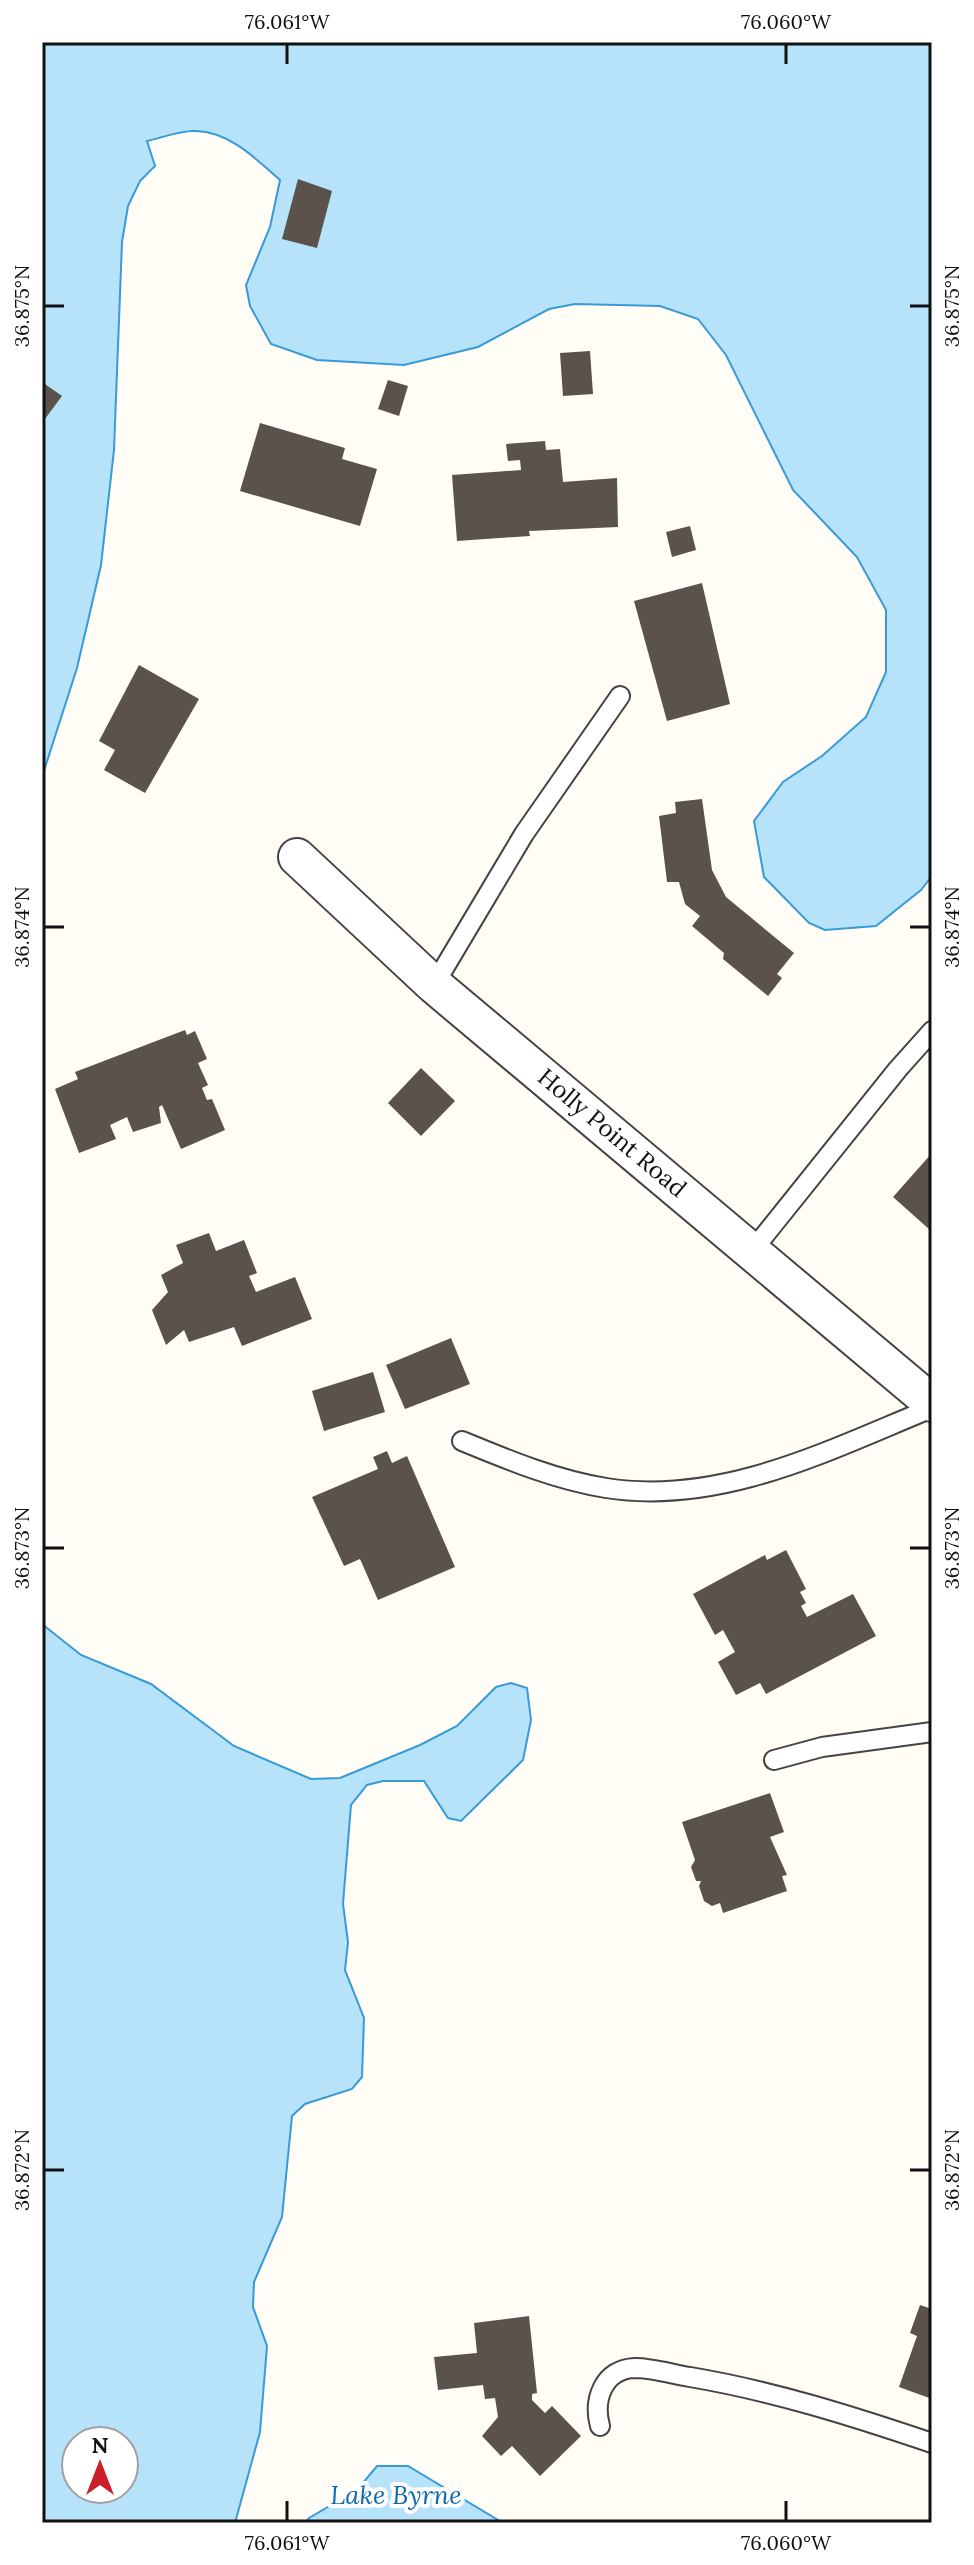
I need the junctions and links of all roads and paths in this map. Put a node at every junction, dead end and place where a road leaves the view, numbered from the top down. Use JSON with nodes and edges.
{"nodes":[{"id":1,"x":620,"y":696,"type":"dead end"},
{"id":2,"x":297,"y":857,"type":"dead end"},
{"id":3,"x":434,"y":985,"type":"junction"},
{"id":4,"x":932,"y":1031,"type":"edge"},
{"id":5,"x":752,"y":1251,"type":"junction"},
{"id":6,"x":932,"y":1406,"type":"edge"},
{"id":7,"x":462,"y":1441,"type":"dead end"},
{"id":8,"x":932,"y":1732,"type":"edge"},
{"id":9,"x":774,"y":1760,"type":"dead end"},
{"id":10,"x":600,"y":2426,"type":"dead end"},
{"id":11,"x":932,"y":2443,"type":"edge"}],
"edges":[{"from":1,"to":3,"type":"lane"},
{"from":2,"to":3,"type":"street","name":"Holly Point Road"},
{"from":3,"to":5,"type":"street","name":"Holly Point Road"},
{"from":4,"to":5,"type":"lane"},
{"from":5,"to":6,"type":"street","name":"Holly Point Road"},
{"from":6,"to":7,"type":"lane"},
{"from":8,"to":9,"type":"lane"},
{"from":10,"to":11,"type":"lane"}]}
